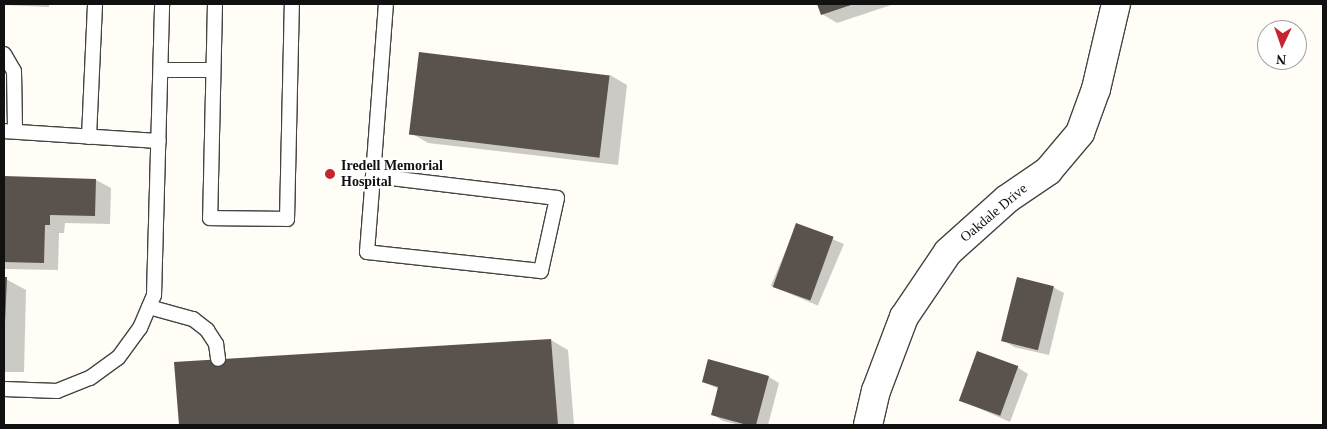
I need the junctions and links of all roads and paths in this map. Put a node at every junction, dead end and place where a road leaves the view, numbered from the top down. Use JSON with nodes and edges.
{"nodes":[{"id":1,"x":95,"y":4,"type":"edge"},
{"id":2,"x":162,"y":4,"type":"edge"},
{"id":3,"x":215,"y":4,"type":"edge"},
{"id":4,"x":292,"y":4,"type":"edge"},
{"id":5,"x":386,"y":4,"type":"edge"},
{"id":6,"x":1116,"y":4,"type":"edge"},
{"id":7,"x":4,"y":54,"type":"edge"},
{"id":8,"x":161,"y":70,"type":"junction"},
{"id":9,"x":213,"y":70,"type":"junction"},
{"id":10,"x":9,"y":131,"type":"edge"},
{"id":11,"x":89,"y":137,"type":"junction"},
{"id":12,"x":159,"y":141,"type":"junction"},
{"id":13,"x":373,"y":176,"type":"junction"},
{"id":14,"x":149,"y":307,"type":"junction"},
{"id":15,"x":218,"y":359,"type":"dead end"},
{"id":16,"x":4,"y":390,"type":"edge"},
{"id":17,"x":868,"y":425,"type":"edge"}],
"edges":[{"from":1,"to":11,"type":"lane"},
{"from":2,"to":8,"type":"lane"},
{"from":3,"to":9,"type":"lane"},
{"from":4,"to":9,"type":"lane"},
{"from":5,"to":13,"type":"lane"},
{"from":6,"to":17,"type":"street","name":"Oakdale Drive"},
{"from":7,"to":10,"type":"lane"},
{"from":8,"to":9,"type":"lane"},
{"from":8,"to":12,"type":"lane"},
{"from":10,"to":11,"type":"lane"},
{"from":11,"to":12,"type":"lane"},
{"from":12,"to":14,"type":"lane"},
{"from":13,"to":13,"type":"lane"},
{"from":14,"to":15,"type":"lane"},
{"from":14,"to":16,"type":"lane"}]}
